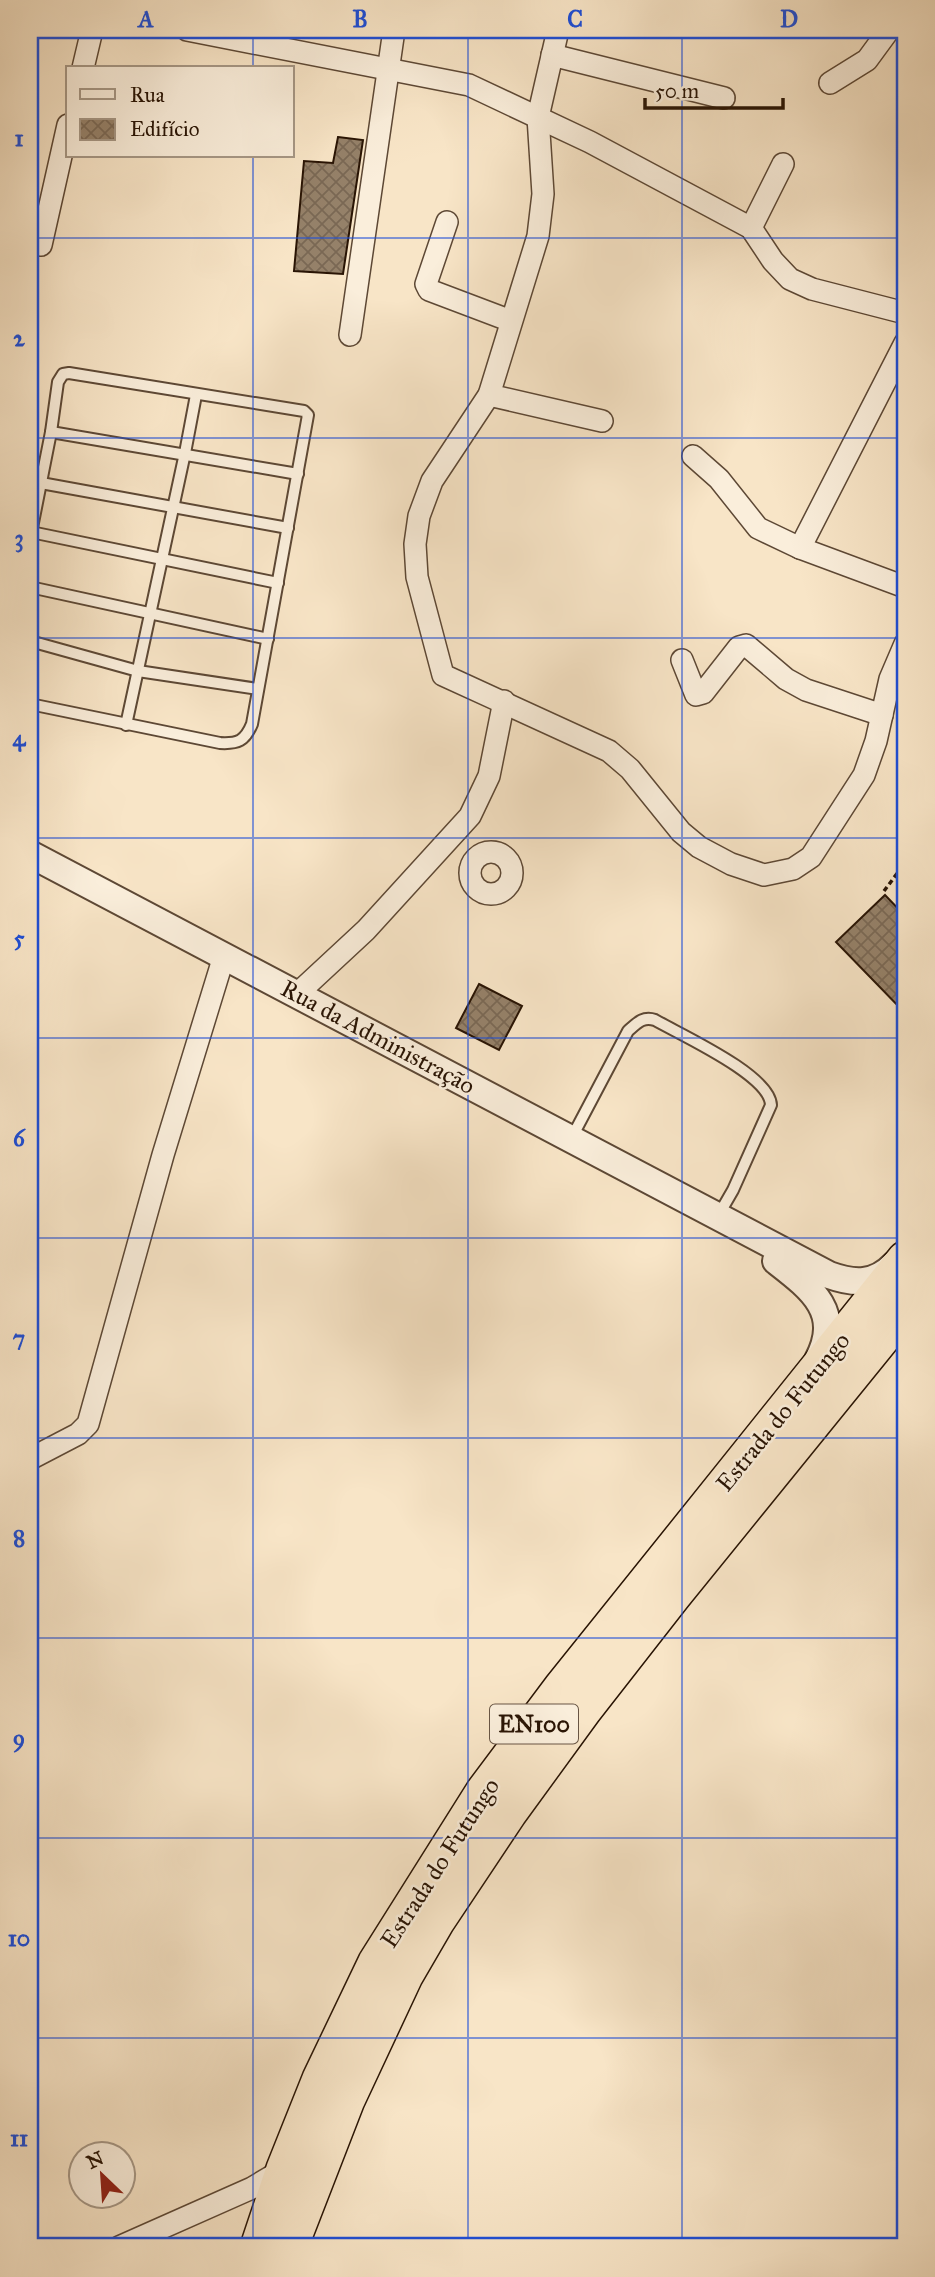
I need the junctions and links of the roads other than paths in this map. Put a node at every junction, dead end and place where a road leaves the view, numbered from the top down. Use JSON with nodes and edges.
{"nodes":[{"id":1,"x":92,"y":30,"type":"edge"},
{"id":2,"x":187,"y":30,"type":"edge"},
{"id":3,"x":394,"y":30,"type":"edge"},
{"id":4,"x":558,"y":30,"type":"edge"},
{"id":5,"x":889,"y":30,"type":"edge"},
{"id":6,"x":552,"y":55,"type":"junction"},
{"id":7,"x":83,"y":66,"type":"edge"},
{"id":8,"x":389,"y":68,"type":"junction"},
{"id":9,"x":830,"y":83,"type":"dead end"},
{"id":10,"x":724,"y":98,"type":"dead end"},
{"id":11,"x":538,"y":117,"type":"junction"},
{"id":12,"x":66,"y":134,"type":"edge"},
{"id":13,"x":783,"y":164,"type":"dead end"},
{"id":14,"x":447,"y":222,"type":"dead end"},
{"id":15,"x":751,"y":228,"type":"junction"},
{"id":16,"x":41,"y":245,"type":"dead end"},
{"id":17,"x":905,"y":313,"type":"edge"},
{"id":18,"x":511,"y":321,"type":"junction"},
{"id":19,"x":350,"y":335,"type":"dead end"},
{"id":20,"x":905,"y":343,"type":"edge"},
{"id":21,"x":196,"y":395,"type":"junction"},
{"id":22,"x":489,"y":395,"type":"junction"},
{"id":23,"x":602,"y":421,"type":"dead end"},
{"id":24,"x":51,"y":432,"type":"junction"},
{"id":25,"x":186,"y":453,"type":"junction"},
{"id":26,"x":693,"y":456,"type":"dead end"},
{"id":27,"x":298,"y":474,"type":"junction"},
{"id":28,"x":41,"y":483,"type":"junction"},
{"id":29,"x":173,"y":508,"type":"junction"},
{"id":30,"x":288,"y":528,"type":"junction"},
{"id":31,"x":30,"y":534,"type":"edge"},
{"id":32,"x":800,"y":548,"type":"junction"},
{"id":33,"x":163,"y":559,"type":"junction"},
{"id":34,"x":278,"y":583,"type":"junction"},
{"id":35,"x":905,"y":586,"type":"edge"},
{"id":36,"x":30,"y":587,"type":"edge"},
{"id":37,"x":150,"y":614,"type":"junction"},
{"id":38,"x":268,"y":639,"type":"junction"},
{"id":39,"x":30,"y":640,"type":"edge"},
{"id":40,"x":905,"y":645,"type":"edge"},
{"id":41,"x":682,"y":660,"type":"dead end"},
{"id":42,"x":138,"y":671,"type":"junction"},
{"id":43,"x":258,"y":689,"type":"junction"},
{"id":44,"x":504,"y":701,"type":"junction"},
{"id":45,"x":30,"y":704,"type":"edge"},
{"id":46,"x":882,"y":715,"type":"junction"},
{"id":47,"x":126,"y":725,"type":"junction"},
{"id":48,"x":450,"y":841,"type":"junction"},
{"id":49,"x":30,"y":855,"type":"edge"},
{"id":50,"x":474,"y":860,"type":"dead end"},
{"id":51,"x":224,"y":956,"type":"junction"},
{"id":52,"x":296,"y":995,"type":"junction"},
{"id":53,"x":571,"y":1139,"type":"junction"},
{"id":54,"x":722,"y":1218,"type":"junction"},
{"id":55,"x":905,"y":1253,"type":"edge"},
{"id":56,"x":905,"y":1259,"type":"edge"},
{"id":57,"x":905,"y":1310,"type":"edge"},
{"id":58,"x":806,"y":1384,"type":"junction"},
{"id":59,"x":30,"y":1459,"type":"edge"},
{"id":60,"x":284,"y":2169,"type":"junction"},
{"id":61,"x":119,"y":2247,"type":"edge"},
{"id":62,"x":258,"y":2247,"type":"edge"},
{"id":63,"x":290,"y":2247,"type":"edge"}],
"edges":[{"from":1,"to":7,"type":"street"},
{"from":2,"to":8,"type":"street"},
{"from":3,"to":8,"type":"street"},
{"from":4,"to":6,"type":"street"},
{"from":5,"to":9,"type":"street"},
{"from":6,"to":10,"type":"street"},
{"from":6,"to":11,"type":"street"},
{"from":8,"to":11,"type":"street"},
{"from":8,"to":19,"type":"street"},
{"from":11,"to":15,"type":"street"},
{"from":11,"to":18,"type":"street"},
{"from":12,"to":16,"type":"street"},
{"from":13,"to":15,"type":"street"},
{"from":14,"to":18,"type":"street"},
{"from":15,"to":17,"type":"street"},
{"from":18,"to":22,"type":"street"},
{"from":20,"to":32,"type":"street"},
{"from":21,"to":24,"type":"lane"},
{"from":21,"to":25,"type":"lane"},
{"from":21,"to":27,"type":"lane"},
{"from":22,"to":23,"type":"street"},
{"from":22,"to":44,"type":"street"},
{"from":24,"to":25,"type":"lane"},
{"from":24,"to":28,"type":"lane"},
{"from":25,"to":27,"type":"lane"},
{"from":25,"to":29,"type":"lane"},
{"from":26,"to":32,"type":"street"},
{"from":27,"to":30,"type":"lane"},
{"from":28,"to":29,"type":"lane"},
{"from":28,"to":31,"type":"lane"},
{"from":29,"to":30,"type":"lane"},
{"from":29,"to":33,"type":"lane"},
{"from":30,"to":34,"type":"lane"},
{"from":31,"to":33,"type":"lane"},
{"from":32,"to":35,"type":"street"},
{"from":33,"to":34,"type":"lane"},
{"from":33,"to":37,"type":"lane"},
{"from":34,"to":38,"type":"lane"},
{"from":36,"to":37,"type":"lane"},
{"from":37,"to":38,"type":"lane"},
{"from":37,"to":42,"type":"lane"},
{"from":38,"to":43,"type":"lane"},
{"from":39,"to":42,"type":"lane"},
{"from":40,"to":46,"type":"street"},
{"from":41,"to":46,"type":"street"},
{"from":42,"to":43,"type":"lane"},
{"from":42,"to":47,"type":"lane"},
{"from":43,"to":47,"type":"lane"},
{"from":44,"to":46,"type":"street"},
{"from":44,"to":48,"type":"street"},
{"from":45,"to":47,"type":"lane"},
{"from":48,"to":50,"type":"street"},
{"from":48,"to":52,"type":"street"},
{"from":49,"to":51,"type":"street","name":"Rua da Administração"},
{"from":51,"to":52,"type":"street","name":"Rua da Administração"},
{"from":51,"to":59,"type":"street"},
{"from":52,"to":53,"type":"street","name":"Rua da Administração"},
{"from":53,"to":54,"type":"street","name":"Rua da Administração"},
{"from":53,"to":54,"type":"lane"},
{"from":54,"to":55,"type":"street"},
{"from":54,"to":58,"type":"street"},
{"from":56,"to":58,"type":"highway","name":"Estrada do Futungo","number":"EN100"},
{"from":57,"to":63,"type":"highway","name":"Estrada do Futungo","number":"EN100"},
{"from":58,"to":60,"type":"highway","name":"Estrada do Futungo","number":"EN100"},
{"from":60,"to":61,"type":"street"},
{"from":60,"to":62,"type":"highway","name":"Estrada do Futungo","number":"EN100"}]}
